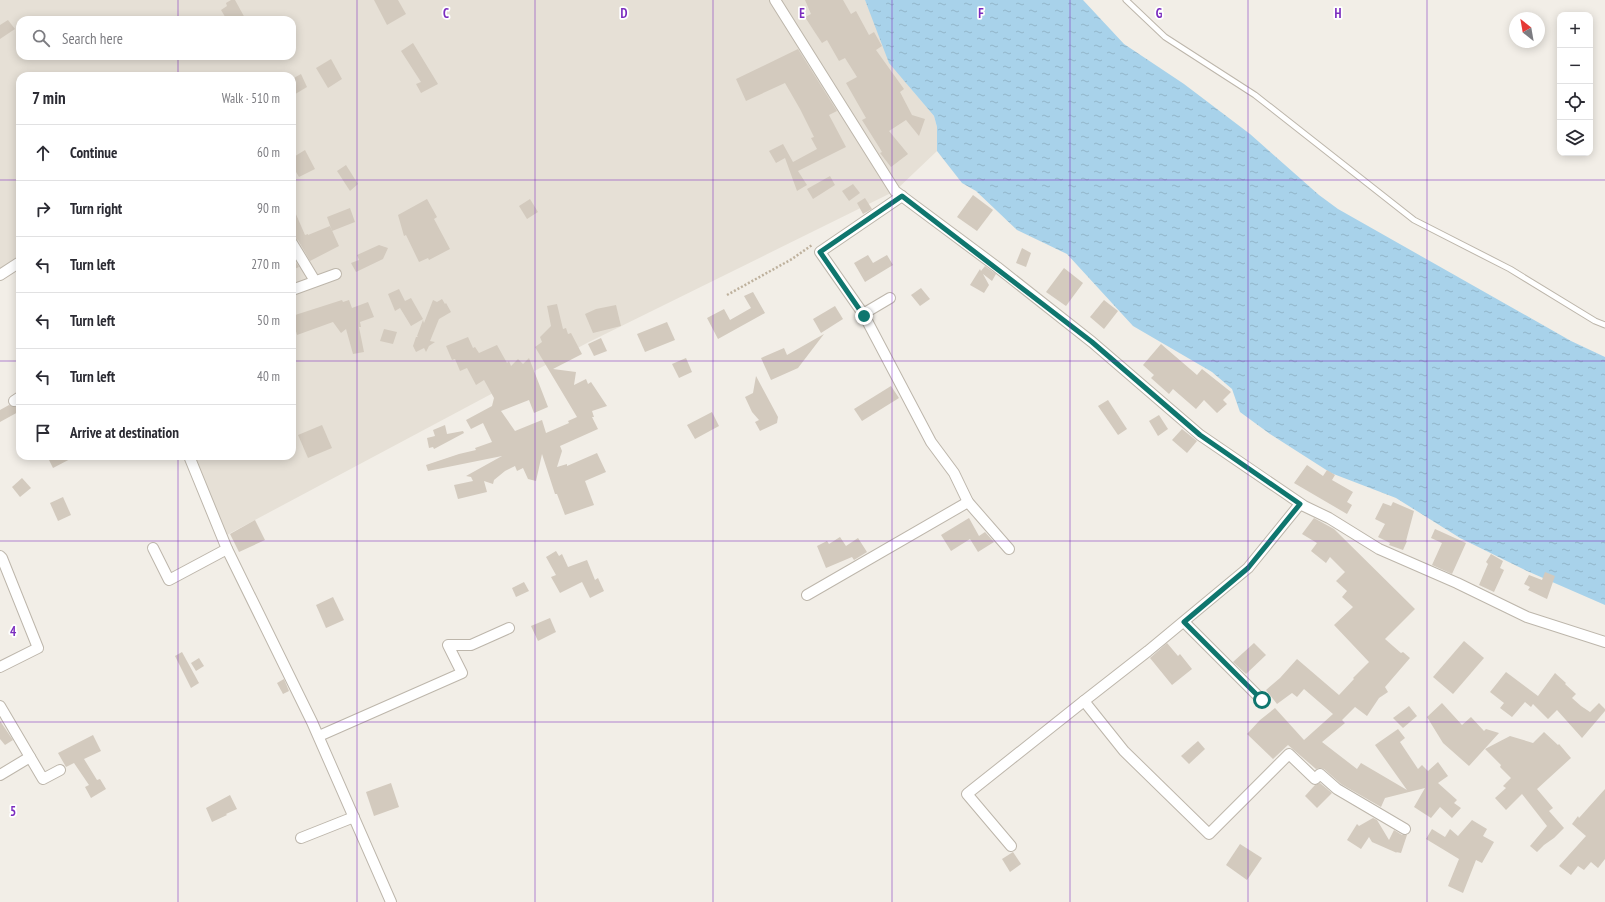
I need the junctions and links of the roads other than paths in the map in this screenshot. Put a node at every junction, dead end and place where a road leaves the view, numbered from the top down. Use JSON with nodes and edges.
{"nodes":[{"id":1,"x":775,"y":0,"type":"edge"},
{"id":2,"x":1126,"y":0,"type":"edge"},
{"id":3,"x":902,"y":196,"type":"junction"},
{"id":4,"x":296,"y":250,"type":"edge"},
{"id":5,"x":16,"y":265,"type":"edge"},
{"id":6,"x":336,"y":274,"type":"dead end"},
{"id":7,"x":0,"y":275,"type":"edge"},
{"id":8,"x":315,"y":281,"type":"junction"},
{"id":9,"x":296,"y":288,"type":"edge"},
{"id":10,"x":890,"y":298,"type":"dead end"},
{"id":11,"x":863,"y":314,"type":"junction"},
{"id":12,"x":1605,"y":325,"type":"edge"},
{"id":13,"x":191,"y":460,"type":"edge"},
{"id":14,"x":968,"y":502,"type":"junction"},
{"id":15,"x":1300,"y":504,"type":"junction"},
{"id":16,"x":153,"y":548,"type":"dead end"},
{"id":17,"x":227,"y":549,"type":"junction"},
{"id":18,"x":1009,"y":549,"type":"dead end"},
{"id":19,"x":0,"y":556,"type":"edge"},
{"id":20,"x":807,"y":595,"type":"dead end"},
{"id":21,"x":1184,"y":622,"type":"junction"},
{"id":22,"x":509,"y":628,"type":"dead end"},
{"id":23,"x":1605,"y":642,"type":"edge"},
{"id":24,"x":0,"y":667,"type":"edge"},
{"id":25,"x":1262,"y":700,"type":"dead end"},
{"id":26,"x":1084,"y":701,"type":"junction"},
{"id":27,"x":0,"y":706,"type":"edge"},
{"id":28,"x":318,"y":736,"type":"junction"},
{"id":29,"x":30,"y":756,"type":"junction"},
{"id":30,"x":60,"y":770,"type":"dead end"},
{"id":31,"x":0,"y":775,"type":"edge"},
{"id":32,"x":354,"y":817,"type":"junction"},
{"id":33,"x":1405,"y":829,"type":"dead end"},
{"id":34,"x":301,"y":838,"type":"dead end"},
{"id":35,"x":1010,"y":846,"type":"dead end"},
{"id":36,"x":391,"y":902,"type":"edge"}],
"edges":[{"from":1,"to":3,"type":"street"},
{"from":2,"to":12,"type":"lane"},
{"from":3,"to":11,"type":"street"},
{"from":3,"to":15,"type":"street"},
{"from":4,"to":8,"type":"street"},
{"from":5,"to":7,"type":"street"},
{"from":6,"to":8,"type":"street"},
{"from":8,"to":9,"type":"street"},
{"from":10,"to":11,"type":"street"},
{"from":11,"to":14,"type":"street"},
{"from":13,"to":17,"type":"street"},
{"from":14,"to":18,"type":"street"},
{"from":14,"to":20,"type":"street"},
{"from":15,"to":21,"type":"street"},
{"from":15,"to":23,"type":"street"},
{"from":16,"to":17,"type":"street"},
{"from":17,"to":28,"type":"street"},
{"from":19,"to":24,"type":"street"},
{"from":21,"to":25,"type":"street"},
{"from":21,"to":26,"type":"street"},
{"from":22,"to":28,"type":"street"},
{"from":26,"to":33,"type":"street"},
{"from":26,"to":35,"type":"street"},
{"from":27,"to":29,"type":"street"},
{"from":28,"to":32,"type":"street"},
{"from":29,"to":30,"type":"street"},
{"from":29,"to":31,"type":"street"},
{"from":32,"to":34,"type":"street"},
{"from":32,"to":36,"type":"street"}]}
